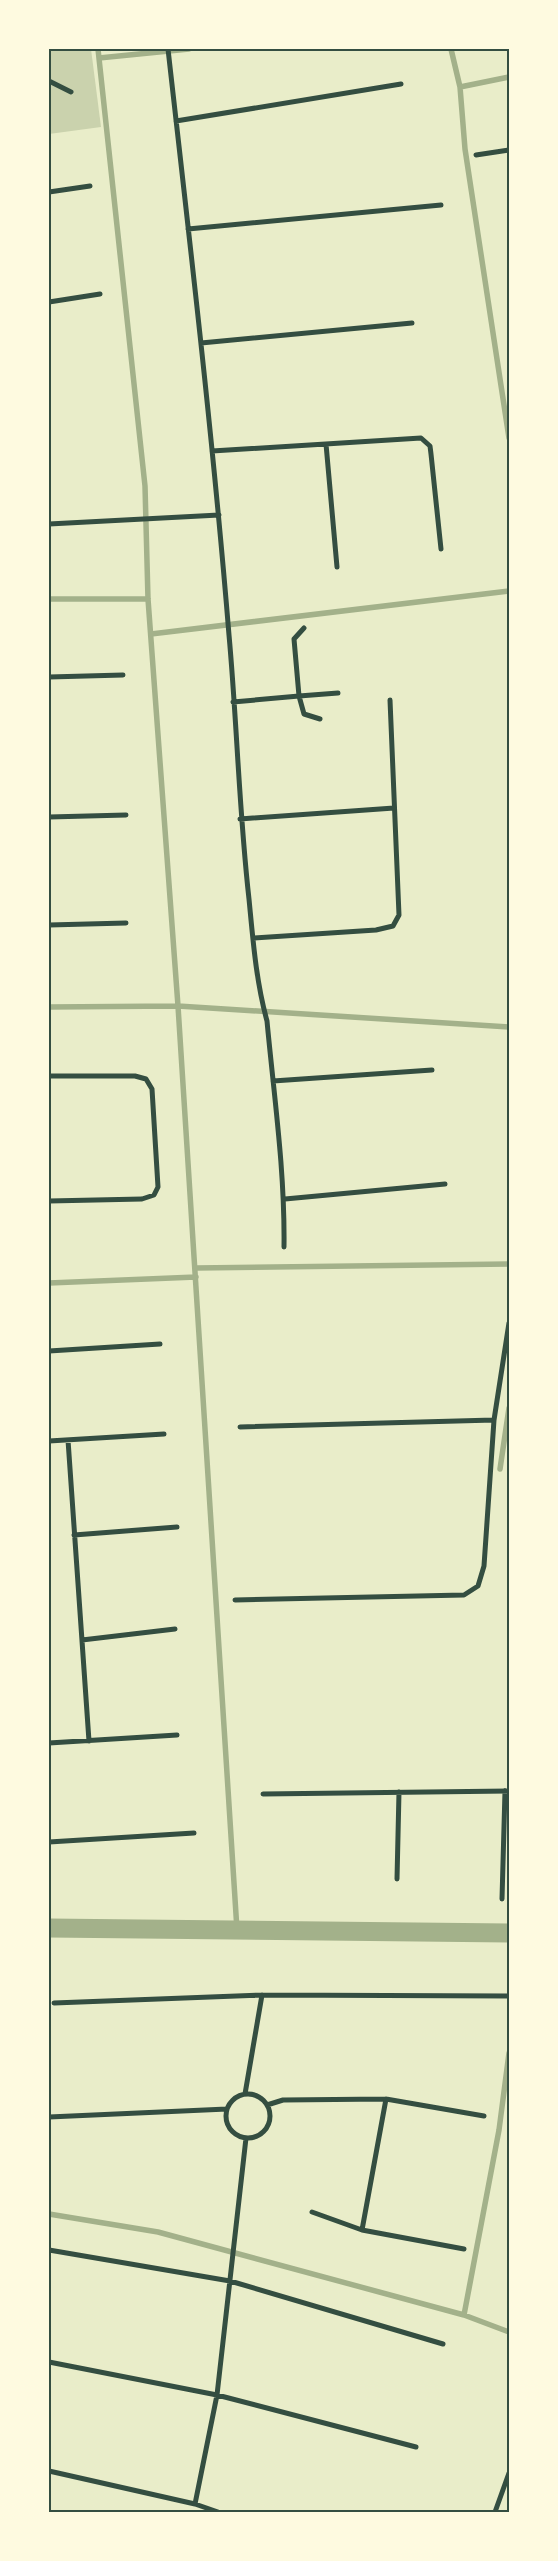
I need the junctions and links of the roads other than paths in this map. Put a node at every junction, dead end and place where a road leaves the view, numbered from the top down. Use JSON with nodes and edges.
{"nodes":[{"id":1,"x":168,"y":49,"type":"edge"},
{"id":2,"x":49,"y":81,"type":"edge"},
{"id":3,"x":401,"y":84,"type":"dead end"},
{"id":4,"x":71,"y":92,"type":"dead end"},
{"id":5,"x":176,"y":121,"type":"junction"},
{"id":6,"x":509,"y":150,"type":"edge"},
{"id":7,"x":476,"y":155,"type":"dead end"},
{"id":8,"x":90,"y":186,"type":"dead end"},
{"id":9,"x":49,"y":192,"type":"edge"},
{"id":10,"x":441,"y":205,"type":"dead end"},
{"id":11,"x":188,"y":229,"type":"junction"},
{"id":12,"x":100,"y":294,"type":"dead end"},
{"id":13,"x":49,"y":302,"type":"edge"},
{"id":14,"x":412,"y":323,"type":"dead end"},
{"id":15,"x":201,"y":343,"type":"junction"},
{"id":16,"x":326,"y":444,"type":"junction"},
{"id":17,"x":212,"y":452,"type":"junction"},
{"id":18,"x":219,"y":515,"type":"junction"},
{"id":19,"x":49,"y":524,"type":"edge"},
{"id":20,"x":440,"y":550,"type":"dead end"},
{"id":21,"x":337,"y":567,"type":"dead end"},
{"id":22,"x":304,"y":628,"type":"dead end"},
{"id":23,"x":122,"y":675,"type":"dead end"},
{"id":24,"x":49,"y":677,"type":"edge"},
{"id":25,"x":338,"y":693,"type":"dead end"},
{"id":26,"x":299,"y":696,"type":"junction"},
{"id":27,"x":390,"y":700,"type":"dead end"},
{"id":28,"x":233,"y":702,"type":"junction"},
{"id":29,"x":320,"y":719,"type":"dead end"},
{"id":30,"x":394,"y":808,"type":"junction"},
{"id":31,"x":126,"y":815,"type":"dead end"},
{"id":32,"x":49,"y":817,"type":"edge"},
{"id":33,"x":240,"y":819,"type":"junction"},
{"id":34,"x":126,"y":923,"type":"dead end"},
{"id":35,"x":49,"y":926,"type":"edge"},
{"id":36,"x":253,"y":938,"type":"junction"},
{"id":37,"x":432,"y":1070,"type":"dead end"},
{"id":38,"x":49,"y":1076,"type":"edge"},
{"id":39,"x":273,"y":1081,"type":"junction"},
{"id":40,"x":446,"y":1184,"type":"dead end"},
{"id":41,"x":285,"y":1199,"type":"junction"},
{"id":42,"x":49,"y":1201,"type":"edge"},
{"id":43,"x":284,"y":1247,"type":"dead end"},
{"id":44,"x":509,"y":1323,"type":"edge"},
{"id":45,"x":160,"y":1344,"type":"dead end"},
{"id":46,"x":49,"y":1351,"type":"edge"},
{"id":47,"x":494,"y":1420,"type":"junction"},
{"id":48,"x":240,"y":1426,"type":"dead end"},
{"id":49,"x":164,"y":1434,"type":"dead end"},
{"id":50,"x":68,"y":1440,"type":"junction"},
{"id":51,"x":49,"y":1441,"type":"edge"},
{"id":52,"x":177,"y":1526,"type":"dead end"},
{"id":53,"x":74,"y":1535,"type":"junction"},
{"id":54,"x":235,"y":1600,"type":"dead end"},
{"id":55,"x":175,"y":1629,"type":"dead end"},
{"id":56,"x":82,"y":1640,"type":"junction"},
{"id":57,"x":177,"y":1735,"type":"dead end"},
{"id":58,"x":89,"y":1741,"type":"junction"},
{"id":59,"x":49,"y":1743,"type":"edge"},
{"id":60,"x":507,"y":1791,"type":"edge"},
{"id":61,"x":399,"y":1792,"type":"junction"},
{"id":62,"x":264,"y":1794,"type":"dead end"},
{"id":63,"x":194,"y":1833,"type":"dead end"},
{"id":64,"x":49,"y":1842,"type":"edge"},
{"id":65,"x":396,"y":1879,"type":"dead end"},
{"id":66,"x":502,"y":1899,"type":"dead end"},
{"id":67,"x":262,"y":1995,"type":"junction"},
{"id":68,"x":509,"y":1996,"type":"edge"},
{"id":69,"x":54,"y":2003,"type":"dead end"},
{"id":70,"x":245,"y":2094,"type":"junction"},
{"id":71,"x":386,"y":2098,"type":"junction"},
{"id":72,"x":268,"y":2105,"type":"junction"},
{"id":73,"x":227,"y":2109,"type":"junction"},
{"id":74,"x":484,"y":2116,"type":"dead end"},
{"id":75,"x":49,"y":2117,"type":"edge"},
{"id":76,"x":246,"y":2138,"type":"junction"},
{"id":77,"x":312,"y":2212,"type":"dead end"},
{"id":78,"x":362,"y":2230,"type":"junction"},
{"id":79,"x":464,"y":2249,"type":"dead end"},
{"id":80,"x":49,"y":2250,"type":"edge"},
{"id":81,"x":230,"y":2281,"type":"junction"},
{"id":82,"x":443,"y":2344,"type":"dead end"},
{"id":83,"x":49,"y":2362,"type":"edge"},
{"id":84,"x":217,"y":2395,"type":"junction"},
{"id":85,"x":416,"y":2447,"type":"dead end"},
{"id":86,"x":49,"y":2471,"type":"edge"},
{"id":87,"x":509,"y":2473,"type":"edge"},
{"id":88,"x":195,"y":2504,"type":"junction"},
{"id":89,"x":218,"y":2512,"type":"edge"},
{"id":90,"x":495,"y":2512,"type":"edge"}],
"edges":[{"from":1,"to":5,"type":"street"},
{"from":2,"to":4,"type":"street"},
{"from":3,"to":5,"type":"street"},
{"from":5,"to":11,"type":"street"},
{"from":6,"to":7,"type":"street"},
{"from":8,"to":9,"type":"street"},
{"from":10,"to":11,"type":"street"},
{"from":11,"to":15,"type":"street"},
{"from":12,"to":13,"type":"street"},
{"from":14,"to":15,"type":"street"},
{"from":15,"to":17,"type":"street"},
{"from":16,"to":17,"type":"street"},
{"from":16,"to":20,"type":"street"},
{"from":16,"to":21,"type":"street"},
{"from":17,"to":18,"type":"street"},
{"from":18,"to":19,"type":"street"},
{"from":18,"to":28,"type":"street"},
{"from":22,"to":26,"type":"street"},
{"from":23,"to":24,"type":"street"},
{"from":25,"to":26,"type":"street"},
{"from":26,"to":28,"type":"street"},
{"from":26,"to":29,"type":"street"},
{"from":27,"to":30,"type":"street"},
{"from":28,"to":33,"type":"street"},
{"from":30,"to":33,"type":"street"},
{"from":30,"to":36,"type":"street"},
{"from":31,"to":32,"type":"street"},
{"from":33,"to":36,"type":"street"},
{"from":34,"to":35,"type":"street"},
{"from":36,"to":39,"type":"street"},
{"from":37,"to":39,"type":"street"},
{"from":38,"to":42,"type":"street"},
{"from":39,"to":41,"type":"street"},
{"from":40,"to":41,"type":"street"},
{"from":41,"to":43,"type":"street"},
{"from":44,"to":47,"type":"street"},
{"from":45,"to":46,"type":"street"},
{"from":47,"to":48,"type":"street"},
{"from":47,"to":54,"type":"street"},
{"from":49,"to":50,"type":"street"},
{"from":50,"to":51,"type":"street"},
{"from":50,"to":53,"type":"street"},
{"from":52,"to":53,"type":"street"},
{"from":53,"to":56,"type":"street"},
{"from":55,"to":56,"type":"street"},
{"from":56,"to":58,"type":"street"},
{"from":57,"to":58,"type":"street"},
{"from":58,"to":59,"type":"street"},
{"from":60,"to":61,"type":"street"},
{"from":60,"to":66,"type":"street"},
{"from":61,"to":62,"type":"street"},
{"from":61,"to":65,"type":"street"},
{"from":63,"to":64,"type":"street"},
{"from":67,"to":68,"type":"street"},
{"from":67,"to":69,"type":"street"},
{"from":67,"to":70,"type":"street"},
{"from":70,"to":72,"type":"street"},
{"from":70,"to":73,"type":"street"},
{"from":71,"to":72,"type":"street"},
{"from":71,"to":74,"type":"street"},
{"from":71,"to":78,"type":"street"},
{"from":72,"to":76,"type":"street"},
{"from":73,"to":75,"type":"street"},
{"from":73,"to":76,"type":"street"},
{"from":76,"to":81,"type":"street"},
{"from":77,"to":78,"type":"street"},
{"from":78,"to":79,"type":"street"},
{"from":80,"to":81,"type":"street"},
{"from":81,"to":82,"type":"street"},
{"from":81,"to":84,"type":"street"},
{"from":83,"to":84,"type":"street"},
{"from":84,"to":85,"type":"street"},
{"from":84,"to":88,"type":"street"},
{"from":86,"to":88,"type":"street"},
{"from":87,"to":90,"type":"street"},
{"from":88,"to":89,"type":"street"}]}
